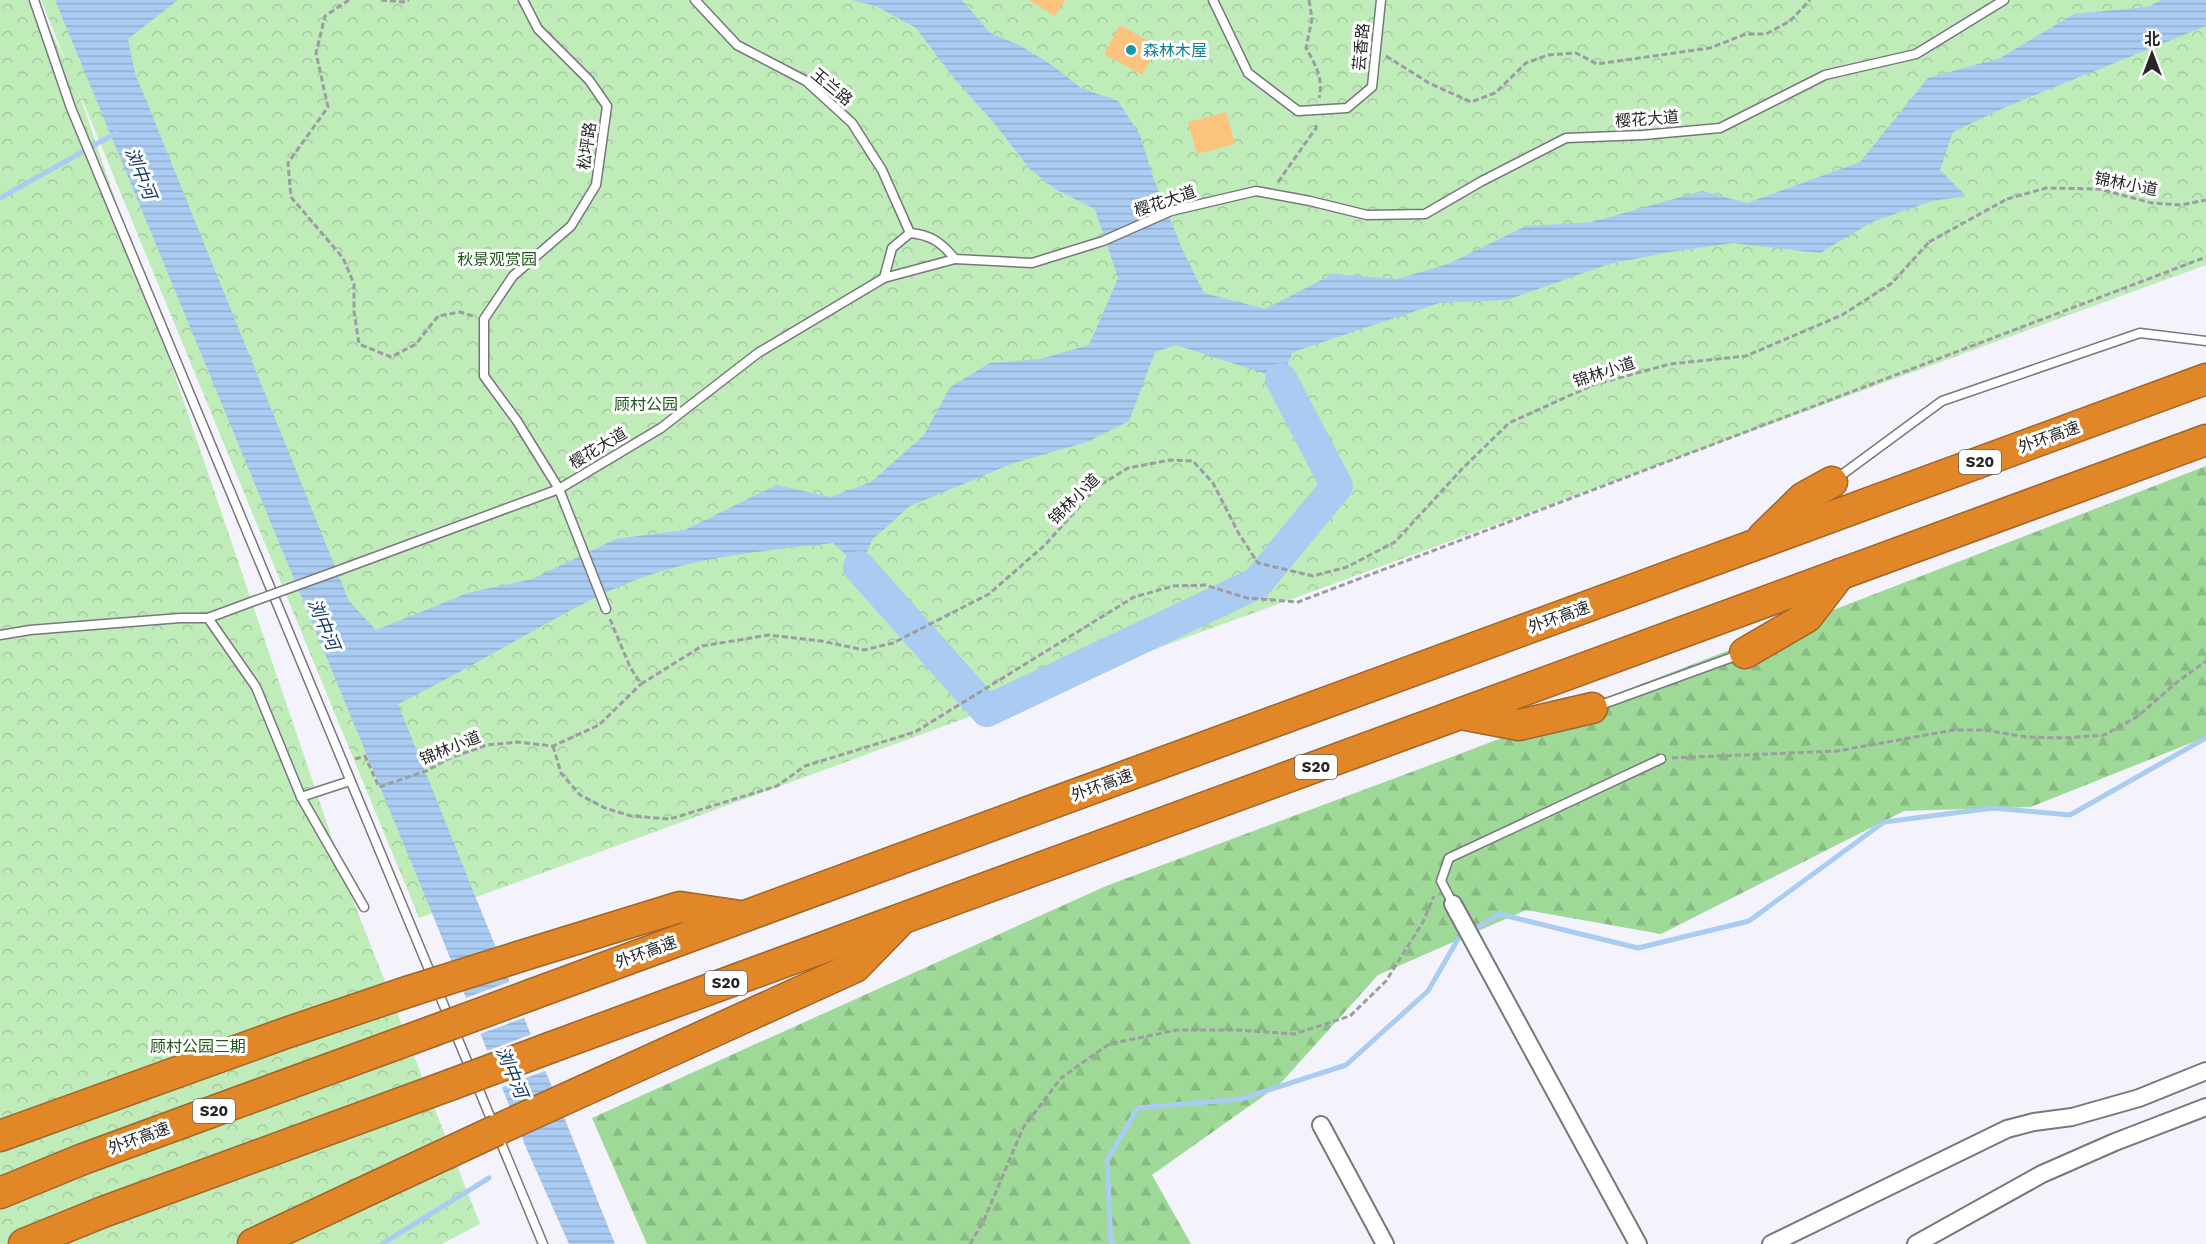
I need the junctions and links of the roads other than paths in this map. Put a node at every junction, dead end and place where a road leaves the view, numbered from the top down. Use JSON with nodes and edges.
{"nodes":[{"id":1,"x":34,"y":0,"type":"edge"},
{"id":2,"x":524,"y":0,"type":"edge"},
{"id":3,"x":695,"y":0,"type":"edge"},
{"id":4,"x":1213,"y":0,"type":"edge"},
{"id":5,"x":1381,"y":0,"type":"edge"},
{"id":6,"x":2004,"y":0,"type":"edge"},
{"id":7,"x":910,"y":233,"type":"junction"},
{"id":8,"x":955,"y":259,"type":"junction"},
{"id":9,"x":884,"y":278,"type":"junction"},
{"id":10,"x":2206,"y":341,"type":"edge"},
{"id":11,"x":2206,"y":380,"type":"edge"},
{"id":12,"x":2206,"y":440,"type":"edge"},
{"id":13,"x":1832,"y":482,"type":"joint"},
{"id":14,"x":559,"y":489,"type":"junction"},
{"id":15,"x":1754,"y":545,"type":"junction"},
{"id":16,"x":1840,"y":574,"type":"junction"},
{"id":17,"x":606,"y":609,"type":"road end"},
{"id":18,"x":208,"y":618,"type":"junction"},
{"id":19,"x":0,"y":635,"type":"edge"},
{"id":20,"x":1745,"y":653,"type":"joint"},
{"id":21,"x":1592,"y":708,"type":"joint"},
{"id":22,"x":1461,"y":714,"type":"junction"},
{"id":23,"x":1661,"y":759,"type":"road end"},
{"id":24,"x":350,"y":781,"type":"junction"},
{"id":25,"x":301,"y":797,"type":"junction"},
{"id":26,"x":1453,"y":904,"type":"joint"},
{"id":27,"x":364,"y":908,"type":"dead end"},
{"id":28,"x":743,"y":917,"type":"junction"},
{"id":29,"x":901,"y":919,"type":"junction"},
{"id":30,"x":2206,"y":1071,"type":"edge"},
{"id":31,"x":2206,"y":1107,"type":"edge"},
{"id":32,"x":1321,"y":1125,"type":"dead end"},
{"id":33,"x":0,"y":1136,"type":"edge"},
{"id":34,"x":0,"y":1193,"type":"edge"},
{"id":35,"x":24,"y":1244,"type":"edge"},
{"id":36,"x":254,"y":1244,"type":"edge"},
{"id":37,"x":543,"y":1244,"type":"edge"},
{"id":38,"x":1384,"y":1244,"type":"edge"},
{"id":39,"x":1638,"y":1244,"type":"edge"},
{"id":40,"x":1771,"y":1244,"type":"edge"},
{"id":41,"x":1916,"y":1244,"type":"edge"}],
"edges":[{"from":1,"to":24,"type":"lane"},
{"from":2,"to":14,"type":"lane","name":"松坪路"},
{"from":3,"to":7,"type":"lane","name":"玉兰路"},
{"from":4,"to":5,"type":"lane","name":"芸香路"},
{"from":6,"to":8,"type":"lane","name":"樱花大道"},
{"from":7,"to":8,"type":"lane"},
{"from":7,"to":9,"type":"lane"},
{"from":8,"to":9,"type":"lane","name":"樱花大道"},
{"from":9,"to":14,"type":"lane","name":"樱花大道"},
{"from":10,"to":13,"type":"lane"},
{"from":11,"to":15,"type":"highway","name":"外环高速","number":"S20"},
{"from":12,"to":16,"type":"highway","number":"S20"},
{"from":13,"to":15,"type":"highway"},
{"from":14,"to":17,"type":"lane"},
{"from":14,"to":18,"type":"lane","name":"樱花大道","bridge":true},
{"from":15,"to":28,"type":"highway","name":"外环高速","number":"S20"},
{"from":16,"to":20,"type":"highway"},
{"from":16,"to":22,"type":"highway","number":"S20"},
{"from":18,"to":19,"type":"lane","name":"樱花大道"},
{"from":18,"to":25,"type":"lane"},
{"from":20,"to":21,"type":"lane"},
{"from":21,"to":22,"type":"highway"},
{"from":22,"to":29,"type":"highway","number":"S20"},
{"from":23,"to":26,"type":"lane"},
{"from":24,"to":25,"type":"lane"},
{"from":24,"to":37,"type":"lane"},
{"from":25,"to":27,"type":"lane"},
{"from":26,"to":39,"type":"street"},
{"from":28,"to":33,"type":"highway","bridge":true},
{"from":28,"to":34,"type":"highway","name":"外环高速","number":"S20","bridge":true},
{"from":29,"to":35,"type":"highway","number":"S20","bridge":true},
{"from":29,"to":36,"type":"highway","bridge":true},
{"from":30,"to":40,"type":"street"},
{"from":31,"to":41,"type":"street"},
{"from":32,"to":38,"type":"street"}]}
